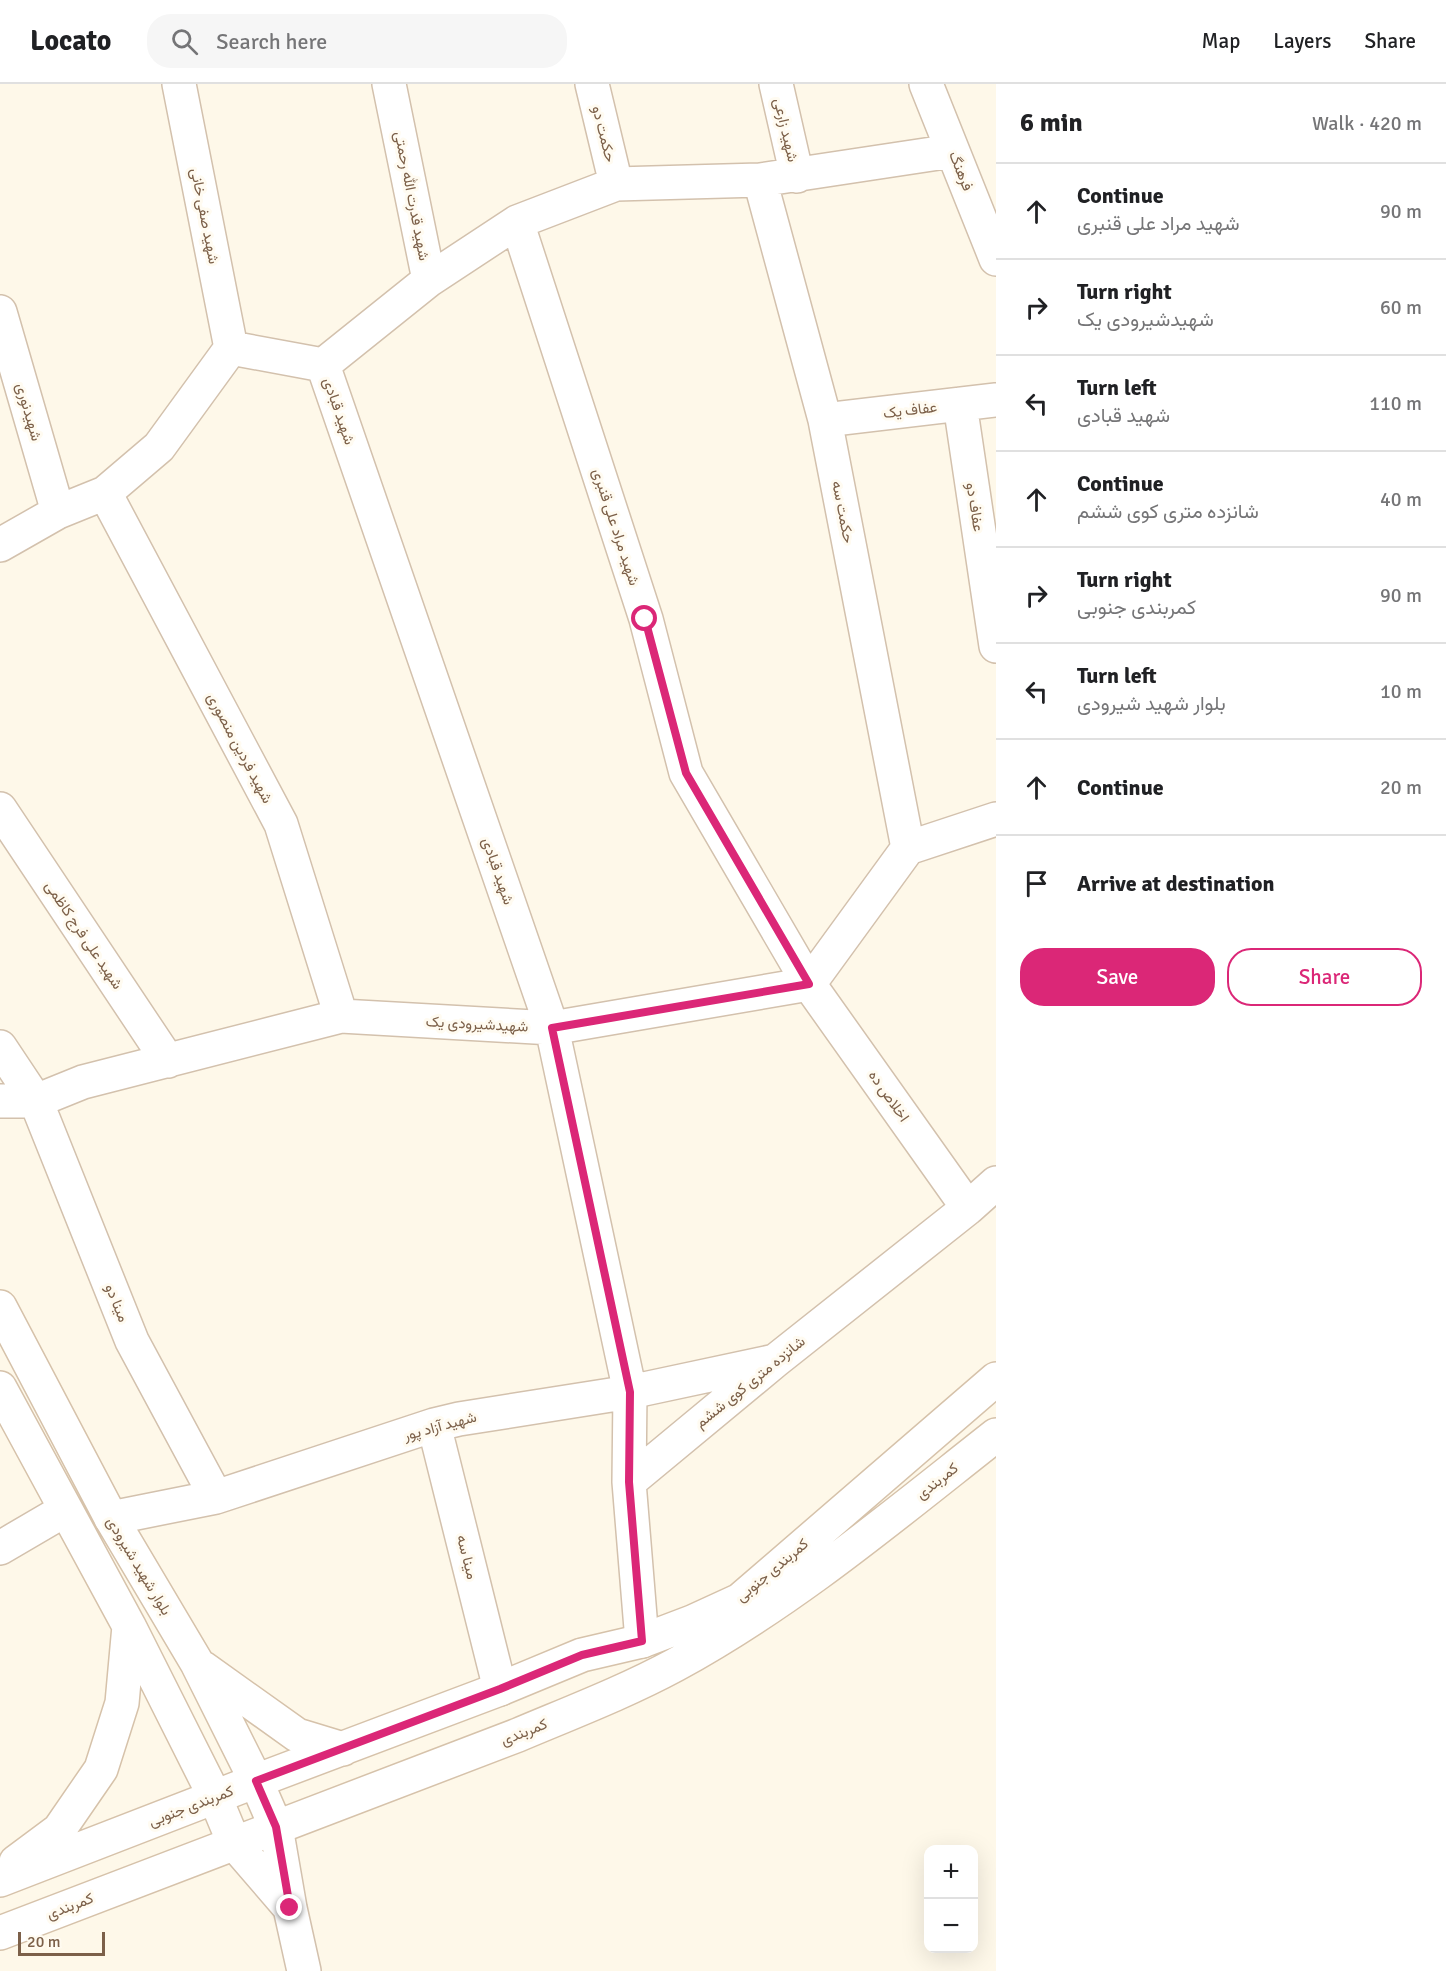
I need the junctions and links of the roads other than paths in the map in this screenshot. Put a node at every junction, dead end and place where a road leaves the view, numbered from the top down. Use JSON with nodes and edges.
{"nodes":[{"id":1,"x":179,"y":84,"type":"edge"},
{"id":2,"x":389,"y":84,"type":"edge"},
{"id":3,"x":592,"y":84,"type":"edge"},
{"id":4,"x":776,"y":84,"type":"edge"},
{"id":5,"x":926,"y":84,"type":"edge"},
{"id":6,"x":952,"y":151,"type":"junction"},
{"id":7,"x":796,"y":176,"type":"junction"},
{"id":8,"x":760,"y":180,"type":"junction"},
{"id":9,"x":616,"y":184,"type":"junction"},
{"id":10,"x":517,"y":222,"type":"junction"},
{"id":11,"x":996,"y":259,"type":"edge"},
{"id":12,"x":429,"y":280,"type":"junction"},
{"id":13,"x":0,"y":312,"type":"edge"},
{"id":14,"x":231,"y":348,"type":"junction"},
{"id":15,"x":322,"y":365,"type":"junction"},
{"id":16,"x":996,"y":400,"type":"edge"},
{"id":17,"x":960,"y":404,"type":"junction"},
{"id":18,"x":825,"y":420,"type":"junction"},
{"id":19,"x":105,"y":494,"type":"junction"},
{"id":20,"x":58,"y":512,"type":"junction"},
{"id":21,"x":0,"y":545,"type":"edge"},
{"id":22,"x":996,"y":646,"type":"edge"},
{"id":23,"x":0,"y":809,"type":"edge"},
{"id":24,"x":996,"y":819,"type":"edge"},
{"id":25,"x":908,"y":848,"type":"junction"},
{"id":26,"x":809,"y":984,"type":"junction"},
{"id":27,"x":341,"y":1016,"type":"junction"},
{"id":28,"x":552,"y":1028,"type":"junction"},
{"id":29,"x":0,"y":1047,"type":"edge"},
{"id":30,"x":168,"y":1061,"type":"junction"},
{"id":31,"x":0,"y":1101,"type":"edge"},
{"id":32,"x":36,"y":1101,"type":"junction"},
{"id":33,"x":996,"y":1183,"type":"edge"},
{"id":34,"x":968,"y":1208,"type":"junction"},
{"id":35,"x":0,"y":1307,"type":"edge"},
{"id":36,"x":775,"y":1361,"type":"junction"},
{"id":37,"x":996,"y":1379,"type":"edge"},
{"id":38,"x":0,"y":1388,"type":"edge"},
{"id":39,"x":630,"y":1392,"type":"junction"},
{"id":40,"x":434,"y":1425,"type":"junction"},
{"id":41,"x":996,"y":1435,"type":"edge"},
{"id":42,"x":629,"y":1482,"type":"junction"},
{"id":43,"x":216,"y":1497,"type":"junction"},
{"id":44,"x":65,"y":1510,"type":"junction"},
{"id":45,"x":111,"y":1518,"type":"junction"},
{"id":46,"x":0,"y":1548,"type":"edge"},
{"id":47,"x":129,"y":1626,"type":"junction"},
{"id":48,"x":642,"y":1641,"type":"junction"},
{"id":49,"x":197,"y":1663,"type":"junction"},
{"id":50,"x":500,"y":1689,"type":"junction"},
{"id":51,"x":343,"y":1749,"type":"junction"},
{"id":52,"x":256,"y":1781,"type":"junction"},
{"id":53,"x":215,"y":1797,"type":"junction"},
{"id":54,"x":276,"y":1827,"type":"junction"},
{"id":55,"x":234,"y":1843,"type":"junction"},
{"id":56,"x":0,"y":1873,"type":"edge"},
{"id":57,"x":0,"y":1880,"type":"edge"},
{"id":58,"x":290,"y":1908,"type":"junction"},
{"id":59,"x":0,"y":1934,"type":"edge"},
{"id":60,"x":304,"y":1971,"type":"edge"}],
"edges":[{"from":1,"to":14,"type":"street","name":"شهید صفی خانی"},
{"from":2,"to":12,"type":"street","name":"شهید قدرت الله رحمتی"},
{"from":3,"to":9,"type":"street","name":"حکمت دو"},
{"from":4,"to":7,"type":"street","name":"شهید زارعی"},
{"from":5,"to":6,"type":"street","name":"فرهنگ"},
{"from":6,"to":7,"type":"street"},
{"from":6,"to":11,"type":"street","name":"فرهنگ"},
{"from":7,"to":8,"type":"street"},
{"from":8,"to":9,"type":"street"},
{"from":8,"to":18,"type":"street","name":"حکمت سه"},
{"from":9,"to":10,"type":"street"},
{"from":10,"to":12,"type":"street"},
{"from":10,"to":26,"type":"street","name":"شهید مراد علی قنبری"},
{"from":12,"to":15,"type":"street","name":"شهید قدرت الله رحمتی"},
{"from":13,"to":20,"type":"street","name":"شهیدنوری"},
{"from":14,"to":15,"type":"street","name":"شهید قبادی"},
{"from":14,"to":19,"type":"street"},
{"from":15,"to":28,"type":"street","name":"شهید قبادی"},
{"from":16,"to":17,"type":"street","name":"عفاف یک"},
{"from":17,"to":18,"type":"street","name":"عفاف یک"},
{"from":17,"to":22,"type":"street","name":"عفاف دو"},
{"from":18,"to":25,"type":"street","name":"حکمت سه"},
{"from":19,"to":20,"type":"street"},
{"from":19,"to":27,"type":"street","name":"شهید فردین منصوری"},
{"from":20,"to":21,"type":"street"},
{"from":23,"to":30,"type":"street","name":"شهید علی فرج کاظمی"},
{"from":24,"to":25,"type":"street"},
{"from":25,"to":26,"type":"street"},
{"from":26,"to":28,"type":"street","name":"شهیدشیرودی یک"},
{"from":26,"to":34,"type":"street","name":"اخلاص ده"},
{"from":27,"to":28,"type":"street","name":"شهیدشیرودی یک"},
{"from":27,"to":30,"type":"street","name":"شهیدشیرودی یک"},
{"from":28,"to":39,"type":"street","name":"شهید قبادی"},
{"from":29,"to":32,"type":"street","name":"مینا دو"},
{"from":30,"to":32,"type":"street","name":"شهیدشیرودی یک"},
{"from":31,"to":32,"type":"street","name":"شهیدشیرودی یک"},
{"from":32,"to":43,"type":"street","name":"مینا دو"},
{"from":33,"to":34,"type":"street","name":"شانزده متری کوی ششم"},
{"from":34,"to":36,"type":"street","name":"شانزده متری کوی ششم"},
{"from":35,"to":45,"type":"street","name":"بلوار شهید شیرودی"},
{"from":36,"to":39,"type":"street","name":"شهید آزاد پور"},
{"from":36,"to":42,"type":"street","name":"شانزده متری کوی ششم"},
{"from":37,"to":48,"type":"street","name":"کمربندی جنوبی"},
{"from":38,"to":44,"type":"street"},
{"from":39,"to":40,"type":"street","name":"شهید آزاد پور"},
{"from":39,"to":42,"type":"street","name":"شهید قبادی"},
{"from":40,"to":43,"type":"street","name":"شهید آزاد پور"},
{"from":40,"to":50,"type":"street","name":"مینا سه"},
{"from":41,"to":54,"type":"street","name":"کمربندی"},
{"from":42,"to":48,"type":"street"},
{"from":43,"to":45,"type":"street","name":"شهید آزاد پور"},
{"from":44,"to":46,"type":"street"},
{"from":44,"to":47,"type":"street"},
{"from":45,"to":49,"type":"street","name":"بلوار شهید شیرودی"},
{"from":47,"to":53,"type":"street"},
{"from":47,"to":56,"type":"street"},
{"from":48,"to":50,"type":"street","name":"کمربندی جنوبی"},
{"from":49,"to":51,"type":"street"},
{"from":49,"to":52,"type":"street","name":"بلوار شهید شیرودی"},
{"from":50,"to":51,"type":"street","name":"کمربندی جنوبی"},
{"from":51,"to":52,"type":"street","name":"کمربندی جنوبی"},
{"from":52,"to":53,"type":"street","name":"کمربندی جنوبی"},
{"from":52,"to":54,"type":"street","name":"بلوار شهید شیرودی"},
{"from":53,"to":55,"type":"street"},
{"from":53,"to":57,"type":"street","name":"کمربندی جنوبی"},
{"from":54,"to":55,"type":"street","name":"کمربندی"},
{"from":54,"to":58,"type":"street","name":"بلوار شهید شیرودی"},
{"from":55,"to":58,"type":"street"},
{"from":55,"to":59,"type":"street","name":"کمربندی"},
{"from":58,"to":60,"type":"street","name":"بلوار شهید شیرودی"}]}
